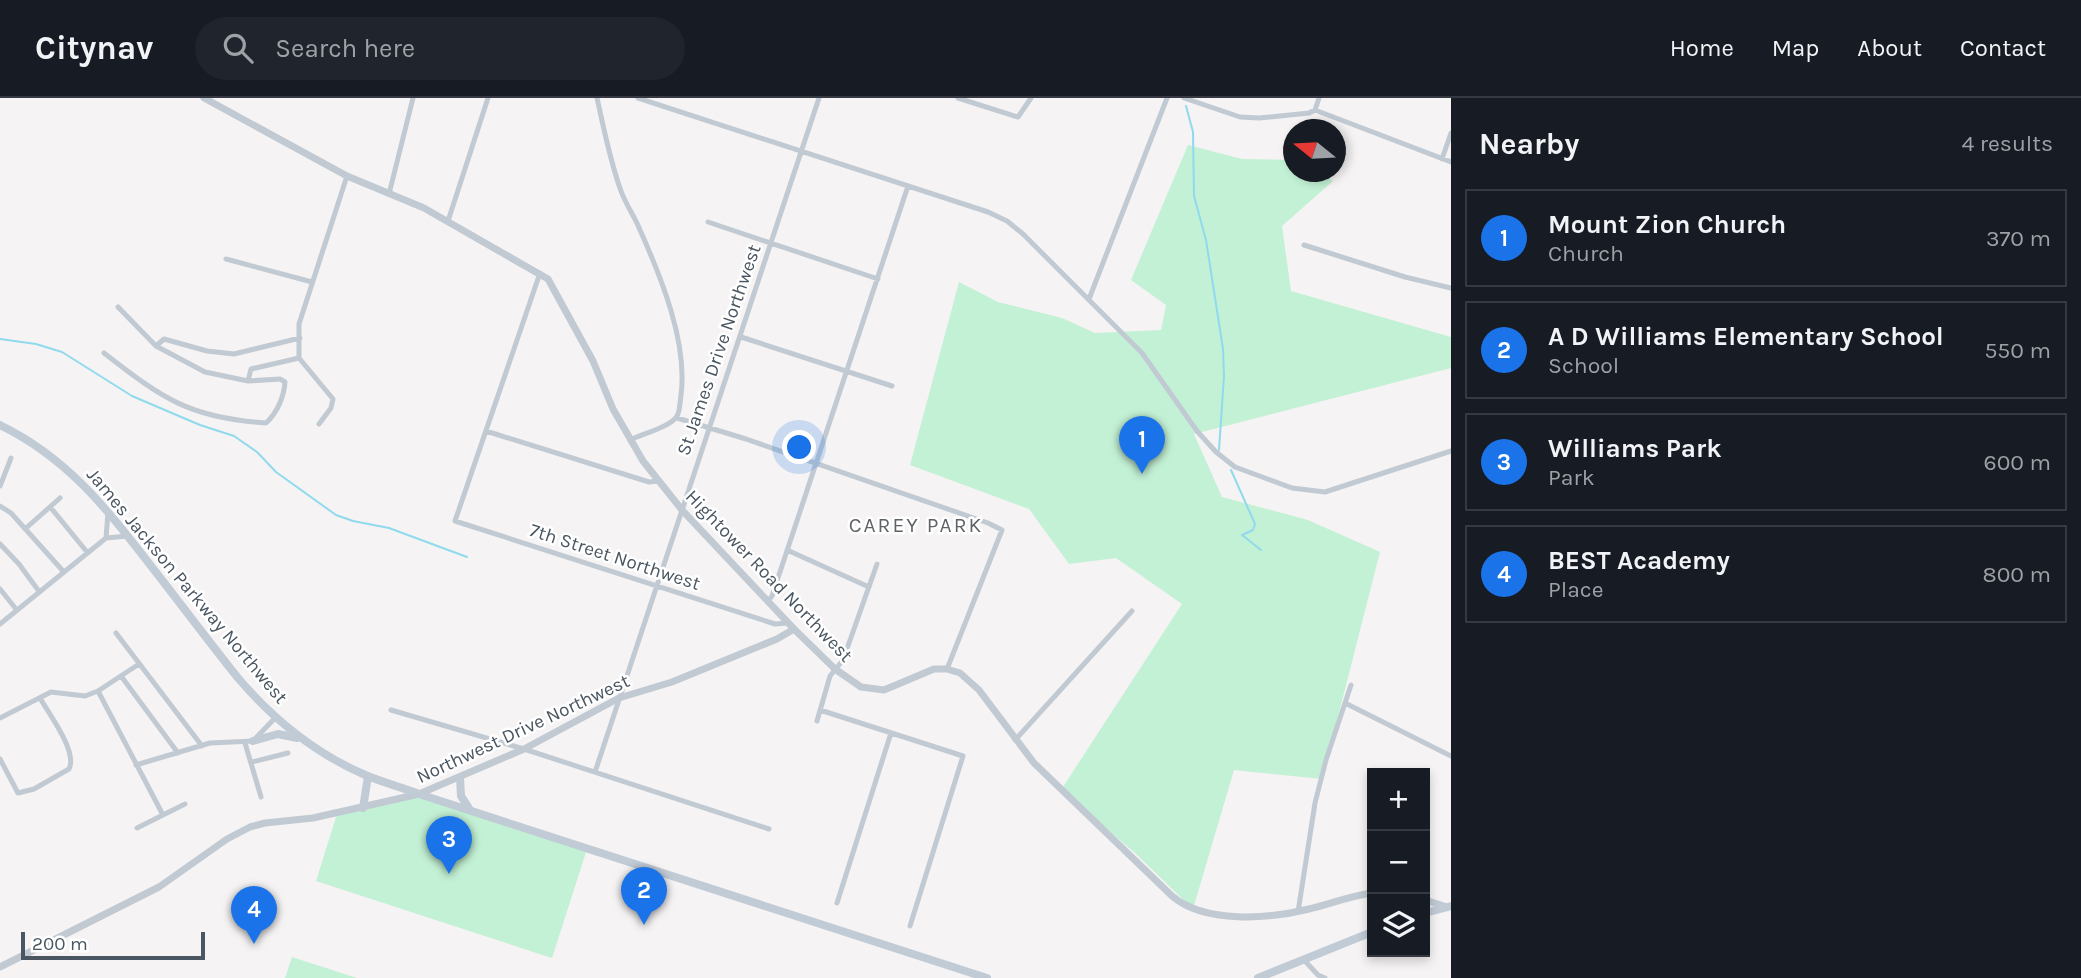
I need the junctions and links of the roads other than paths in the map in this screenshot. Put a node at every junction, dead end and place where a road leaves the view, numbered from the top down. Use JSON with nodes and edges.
{"nodes":[{"id":1,"x":204,"y":98,"type":"edge"},
{"id":2,"x":413,"y":98,"type":"edge"},
{"id":3,"x":488,"y":98,"type":"edge"},
{"id":4,"x":597,"y":98,"type":"edge"},
{"id":5,"x":638,"y":98,"type":"edge"},
{"id":6,"x":819,"y":98,"type":"edge"},
{"id":7,"x":958,"y":98,"type":"edge"},
{"id":8,"x":1031,"y":98,"type":"edge"},
{"id":9,"x":1167,"y":98,"type":"edge"},
{"id":10,"x":1184,"y":98,"type":"edge"},
{"id":11,"x":1319,"y":98,"type":"edge"},
{"id":12,"x":1315,"y":110,"type":"junction"},
{"id":13,"x":1451,"y":133,"type":"edge"},
{"id":14,"x":802,"y":151,"type":"junction"},
{"id":15,"x":1442,"y":159,"type":"junction"},
{"id":16,"x":1451,"y":162,"type":"edge"},
{"id":17,"x":347,"y":176,"type":"junction"},
{"id":18,"x":908,"y":186,"type":"junction"},
{"id":19,"x":389,"y":194,"type":"junction"},
{"id":20,"x":448,"y":221,"type":"junction"},
{"id":21,"x":708,"y":222,"type":"dead end"},
{"id":22,"x":771,"y":244,"type":"junction"},
{"id":23,"x":1304,"y":244,"type":"dead end"},
{"id":24,"x":226,"y":259,"type":"dead end"},
{"id":25,"x":540,"y":273,"type":"junction"},
{"id":26,"x":877,"y":279,"type":"junction"},
{"id":27,"x":312,"y":282,"type":"junction"},
{"id":28,"x":1451,"y":288,"type":"edge"},
{"id":29,"x":1089,"y":299,"type":"junction"},
{"id":30,"x":118,"y":307,"type":"dead end"},
{"id":31,"x":741,"y":337,"type":"junction"},
{"id":32,"x":300,"y":338,"type":"junction"},
{"id":33,"x":156,"y":346,"type":"junction"},
{"id":34,"x":104,"y":354,"type":"dead end"},
{"id":35,"x":299,"y":358,"type":"junction"},
{"id":36,"x":847,"y":371,"type":"junction"},
{"id":37,"x":248,"y":381,"type":"junction"},
{"id":38,"x":892,"y":386,"type":"dead end"},
{"id":39,"x":677,"y":418,"type":"junction"},
{"id":40,"x":319,"y":424,"type":"dead end"},
{"id":41,"x":0,"y":425,"type":"edge"},
{"id":42,"x":709,"y":429,"type":"junction"},
{"id":43,"x":486,"y":431,"type":"junction"},
{"id":44,"x":630,"y":440,"type":"junction"},
{"id":45,"x":1451,"y":451,"type":"edge"},
{"id":46,"x":11,"y":458,"type":"dead end"},
{"id":47,"x":816,"y":464,"type":"junction"},
{"id":48,"x":659,"y":481,"type":"junction"},
{"id":49,"x":0,"y":486,"type":"edge"},
{"id":50,"x":60,"y":498,"type":"dead end"},
{"id":51,"x":0,"y":506,"type":"edge"},
{"id":52,"x":51,"y":508,"type":"junction"},
{"id":53,"x":682,"y":510,"type":"junction"},
{"id":54,"x":108,"y":511,"type":"junction"},
{"id":55,"x":25,"y":529,"type":"junction"},
{"id":56,"x":128,"y":536,"type":"junction"},
{"id":57,"x":106,"y":538,"type":"junction"},
{"id":58,"x":0,"y":544,"type":"edge"},
{"id":59,"x":787,"y":550,"type":"junction"},
{"id":60,"x":88,"y":552,"type":"junction"},
{"id":61,"x":877,"y":564,"type":"dead end"},
{"id":62,"x":63,"y":571,"type":"junction"},
{"id":63,"x":656,"y":587,"type":"junction"},
{"id":64,"x":869,"y":587,"type":"junction"},
{"id":65,"x":0,"y":589,"type":"edge"},
{"id":66,"x":38,"y":590,"type":"junction"},
{"id":67,"x":768,"y":601,"type":"junction"},
{"id":68,"x":16,"y":609,"type":"junction"},
{"id":69,"x":1132,"y":611,"type":"dead end"},
{"id":70,"x":0,"y":624,"type":"edge"},
{"id":71,"x":791,"y":626,"type":"junction"},
{"id":72,"x":116,"y":633,"type":"dead end"},
{"id":73,"x":139,"y":664,"type":"junction"},
{"id":74,"x":835,"y":669,"type":"junction"},
{"id":75,"x":947,"y":669,"type":"junction"},
{"id":76,"x":121,"y":676,"type":"junction"},
{"id":77,"x":1351,"y":685,"type":"dead end"},
{"id":78,"x":98,"y":691,"type":"junction"},
{"id":79,"x":40,"y":698,"type":"junction"},
{"id":80,"x":619,"y":698,"type":"junction"},
{"id":81,"x":1345,"y":703,"type":"junction"},
{"id":82,"x":391,"y":710,"type":"dead end"},
{"id":83,"x":820,"y":710,"type":"junction"},
{"id":84,"x":0,"y":718,"type":"edge"},
{"id":85,"x":275,"y":718,"type":"junction"},
{"id":86,"x":817,"y":721,"type":"dead end"},
{"id":87,"x":891,"y":733,"type":"junction"},
{"id":88,"x":303,"y":740,"type":"junction"},
{"id":89,"x":1015,"y":740,"type":"junction"},
{"id":90,"x":249,"y":742,"type":"junction"},
{"id":91,"x":202,"y":746,"type":"junction"},
{"id":92,"x":524,"y":749,"type":"junction"},
{"id":93,"x":178,"y":753,"type":"junction"},
{"id":94,"x":289,"y":753,"type":"dead end"},
{"id":95,"x":1451,"y":756,"type":"edge"},
{"id":96,"x":0,"y":759,"type":"edge"},
{"id":97,"x":252,"y":762,"type":"junction"},
{"id":98,"x":136,"y":765,"type":"junction"},
{"id":99,"x":595,"y":772,"type":"junction"},
{"id":100,"x":368,"y":776,"type":"junction"},
{"id":101,"x":460,"y":778,"type":"junction"},
{"id":102,"x":419,"y":794,"type":"junction"},
{"id":103,"x":261,"y":797,"type":"dead end"},
{"id":104,"x":185,"y":804,"type":"dead end"},
{"id":105,"x":363,"y":808,"type":"junction"},
{"id":106,"x":470,"y":810,"type":"junction"},
{"id":107,"x":163,"y":815,"type":"junction"},
{"id":108,"x":137,"y":828,"type":"dead end"},
{"id":109,"x":769,"y":829,"type":"dead end"},
{"id":110,"x":1367,"y":894,"type":"edge"},
{"id":111,"x":1430,"y":902,"type":"edge"},
{"id":112,"x":837,"y":903,"type":"dead end"},
{"id":113,"x":1450,"y":906,"type":"edge"},
{"id":114,"x":1298,"y":912,"type":"junction"},
{"id":115,"x":1430,"y":912,"type":"edge"},
{"id":116,"x":910,"y":926,"type":"dead end"},
{"id":117,"x":1367,"y":934,"type":"edge"},
{"id":118,"x":1304,"y":959,"type":"junction"},
{"id":119,"x":0,"y":967,"type":"edge"},
{"id":120,"x":987,"y":978,"type":"edge"},
{"id":121,"x":1258,"y":978,"type":"edge"},
{"id":122,"x":1325,"y":978,"type":"edge"}],
"edges":[{"from":1,"to":17,"type":"street","name":"Hightower Road Northwest"},
{"from":2,"to":19,"type":"street"},
{"from":3,"to":20,"type":"street"},
{"from":4,"to":39,"type":"street"},
{"from":5,"to":14,"type":"street"},
{"from":6,"to":14,"type":"street","name":"St James Drive Northwest"},
{"from":7,"to":8,"type":"street"},
{"from":9,"to":29,"type":"street"},
{"from":10,"to":12,"type":"street"},
{"from":11,"to":12,"type":"street"},
{"from":12,"to":15,"type":"street"},
{"from":13,"to":15,"type":"street"},
{"from":14,"to":18,"type":"street"},
{"from":14,"to":22,"type":"street","name":"St James Drive Northwest"},
{"from":15,"to":16,"type":"street"},
{"from":17,"to":19,"type":"street","name":"Hightower Road Northwest"},
{"from":17,"to":27,"type":"street"},
{"from":18,"to":26,"type":"street"},
{"from":18,"to":29,"type":"street"},
{"from":19,"to":20,"type":"street","name":"Hightower Road Northwest"},
{"from":20,"to":25,"type":"street","name":"Hightower Road Northwest"},
{"from":21,"to":22,"type":"street"},
{"from":22,"to":26,"type":"street"},
{"from":22,"to":31,"type":"street","name":"St James Drive Northwest"},
{"from":23,"to":28,"type":"street"},
{"from":24,"to":27,"type":"street"},
{"from":25,"to":43,"type":"street"},
{"from":25,"to":44,"type":"street","name":"Hightower Road Northwest"},
{"from":26,"to":36,"type":"street"},
{"from":27,"to":32,"type":"street"},
{"from":29,"to":45,"type":"street"},
{"from":30,"to":33,"type":"street"},
{"from":31,"to":36,"type":"street"},
{"from":31,"to":42,"type":"street","name":"St James Drive Northwest"},
{"from":32,"to":33,"type":"street"},
{"from":32,"to":35,"type":"street"},
{"from":33,"to":37,"type":"street"},
{"from":34,"to":37,"type":"street"},
{"from":35,"to":37,"type":"street"},
{"from":35,"to":40,"type":"street"},
{"from":36,"to":38,"type":"street"},
{"from":36,"to":47,"type":"street"},
{"from":39,"to":42,"type":"street"},
{"from":39,"to":44,"type":"street"},
{"from":41,"to":54,"type":"main road","name":"James Jackson Parkway Northwest"},
{"from":42,"to":47,"type":"street"},
{"from":42,"to":53,"type":"street","name":"St James Drive Northwest"},
{"from":43,"to":48,"type":"street"},
{"from":43,"to":63,"type":"street","name":"7th Street Northwest"},
{"from":44,"to":48,"type":"street","name":"Hightower Road Northwest"},
{"from":46,"to":49,"type":"street"},
{"from":47,"to":59,"type":"street"},
{"from":47,"to":75,"type":"street"},
{"from":48,"to":53,"type":"street","name":"Hightower Road Northwest"},
{"from":50,"to":52,"type":"street"},
{"from":51,"to":55,"type":"street"},
{"from":52,"to":55,"type":"street"},
{"from":52,"to":60,"type":"street"},
{"from":53,"to":63,"type":"street","name":"St James Drive Northwest"},
{"from":53,"to":67,"type":"street","name":"Hightower Road Northwest"},
{"from":54,"to":56,"type":"main road","name":"James Jackson Parkway Northwest"},
{"from":54,"to":57,"type":"street"},
{"from":55,"to":62,"type":"street"},
{"from":56,"to":57,"type":"street"},
{"from":56,"to":85,"type":"main road","name":"James Jackson Parkway Northwest"},
{"from":57,"to":60,"type":"street"},
{"from":58,"to":66,"type":"street"},
{"from":59,"to":64,"type":"street"},
{"from":59,"to":67,"type":"street"},
{"from":60,"to":62,"type":"street"},
{"from":61,"to":64,"type":"street"},
{"from":62,"to":66,"type":"street"},
{"from":63,"to":71,"type":"street","name":"7th Street Northwest"},
{"from":63,"to":80,"type":"street","name":"St James Drive Northwest"},
{"from":64,"to":74,"type":"street"},
{"from":65,"to":68,"type":"street"},
{"from":66,"to":68,"type":"street"},
{"from":67,"to":71,"type":"street","name":"Hightower Road Northwest"},
{"from":68,"to":70,"type":"street"},
{"from":69,"to":89,"type":"street"},
{"from":71,"to":74,"type":"street","name":"Hightower Road Northwest"},
{"from":71,"to":80,"type":"street","name":"Northwest Drive Northwest"},
{"from":72,"to":73,"type":"street"},
{"from":73,"to":76,"type":"street"},
{"from":73,"to":91,"type":"street"},
{"from":74,"to":75,"type":"street","name":"Hightower Road Northwest"},
{"from":74,"to":83,"type":"street"},
{"from":75,"to":89,"type":"street"},
{"from":76,"to":78,"type":"street"},
{"from":76,"to":93,"type":"street"},
{"from":77,"to":81,"type":"street"},
{"from":78,"to":79,"type":"street"},
{"from":78,"to":98,"type":"street"},
{"from":79,"to":84,"type":"street"},
{"from":79,"to":96,"type":"street"},
{"from":80,"to":92,"type":"street","name":"Northwest Drive Northwest"},
{"from":80,"to":99,"type":"street","name":"St James Drive Northwest"},
{"from":81,"to":95,"type":"street"},
{"from":81,"to":114,"type":"street"},
{"from":82,"to":92,"type":"street"},
{"from":83,"to":86,"type":"street"},
{"from":83,"to":87,"type":"street"},
{"from":85,"to":88,"type":"main road","name":"James Jackson Parkway Northwest"},
{"from":85,"to":90,"type":"street"},
{"from":87,"to":112,"type":"street"},
{"from":87,"to":116,"type":"street"},
{"from":88,"to":90,"type":"main road"},
{"from":88,"to":100,"type":"main road","name":"James Jackson Parkway Northwest"},
{"from":89,"to":114,"type":"street"},
{"from":90,"to":91,"type":"street"},
{"from":90,"to":97,"type":"street"},
{"from":91,"to":93,"type":"street"},
{"from":92,"to":99,"type":"street"},
{"from":92,"to":101,"type":"street","name":"Northwest Drive Northwest"},
{"from":93,"to":98,"type":"street"},
{"from":94,"to":97,"type":"street"},
{"from":97,"to":103,"type":"street"},
{"from":98,"to":107,"type":"street"},
{"from":99,"to":109,"type":"street"},
{"from":100,"to":102,"type":"main road","name":"James Jackson Parkway Northwest"},
{"from":100,"to":105,"type":"main road"},
{"from":101,"to":102,"type":"street","name":"Northwest Drive Northwest"},
{"from":101,"to":106,"type":"main road"},
{"from":102,"to":105,"type":"street","name":"Northwest Drive Northwest"},
{"from":102,"to":106,"type":"main road","name":"James Jackson Parkway Northwest"},
{"from":104,"to":107,"type":"street"},
{"from":105,"to":119,"type":"street","name":"Northwest Drive Northwest"},
{"from":106,"to":120,"type":"main road","name":"James Jackson Parkway Northwest"},
{"from":107,"to":108,"type":"street"},
{"from":110,"to":114,"type":"street"},
{"from":111,"to":113,"type":"street"},
{"from":113,"to":115,"type":"main road"},
{"from":117,"to":118,"type":"main road"},
{"from":118,"to":121,"type":"main road"},
{"from":118,"to":122,"type":"street"}]}
